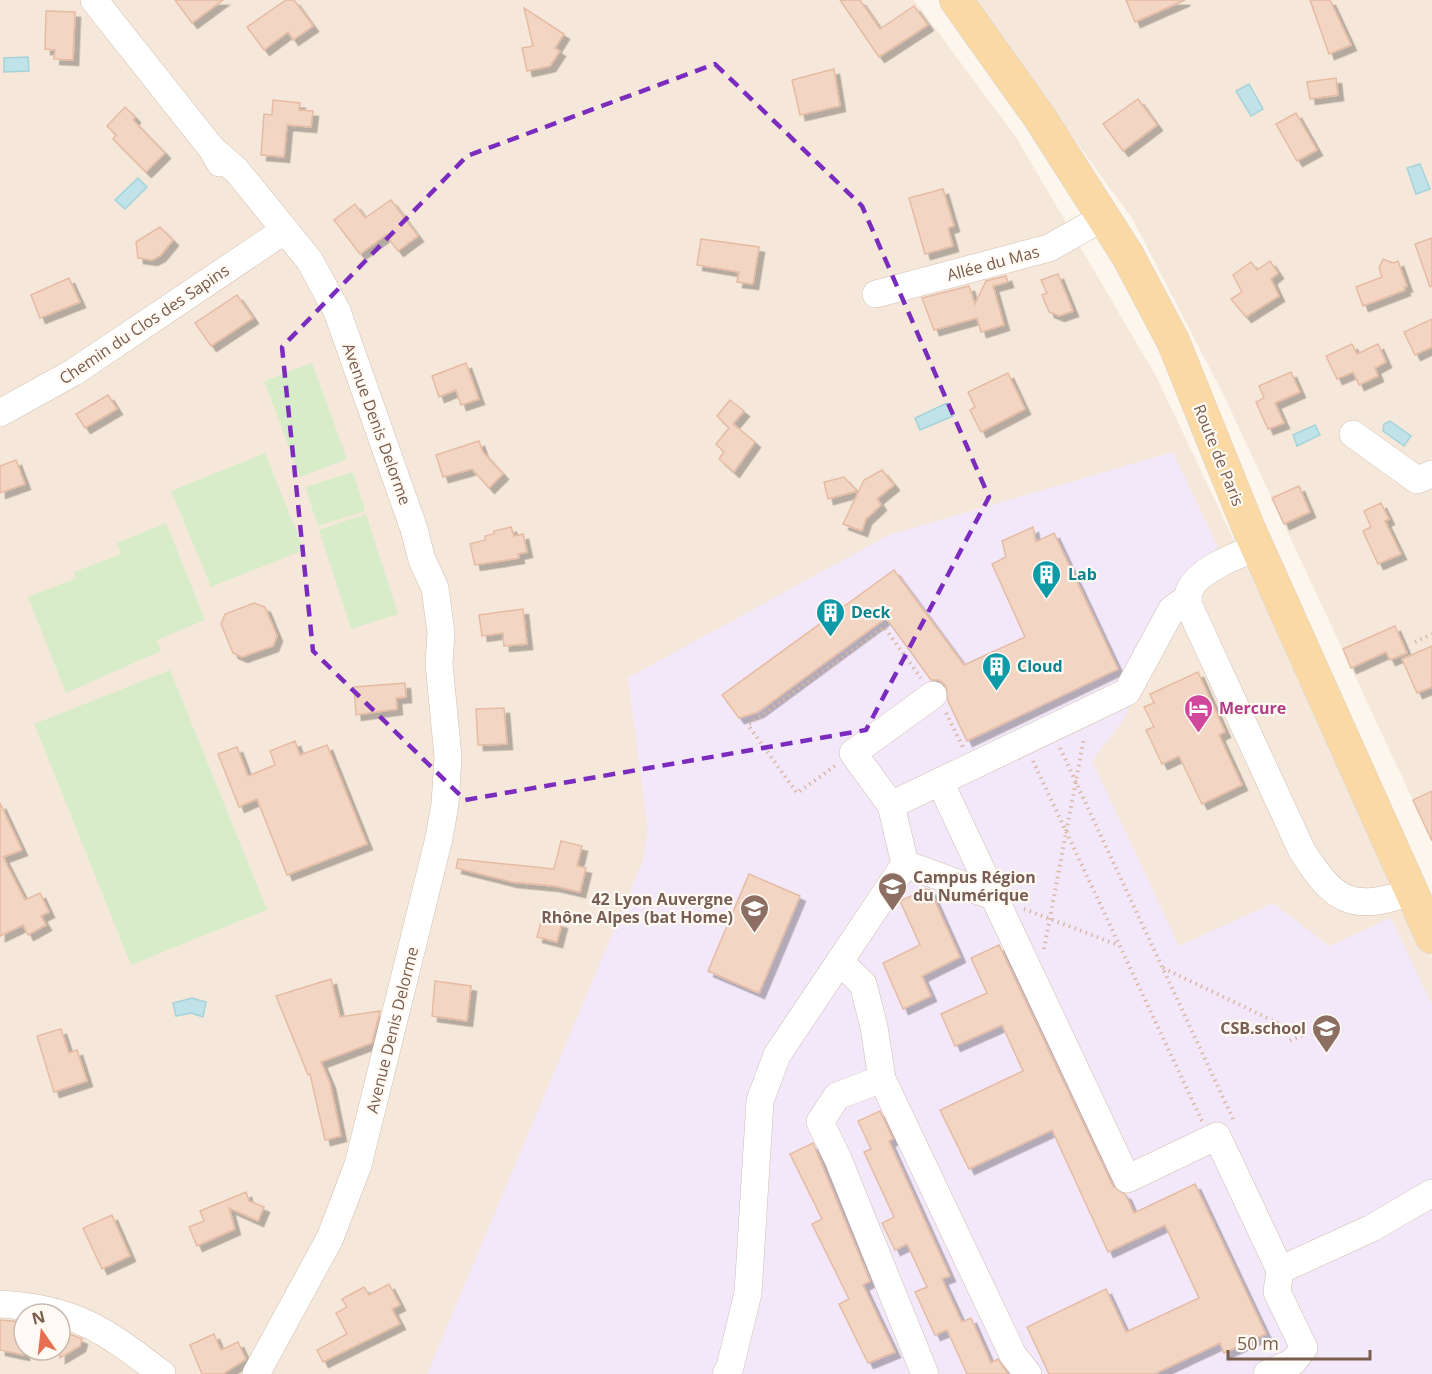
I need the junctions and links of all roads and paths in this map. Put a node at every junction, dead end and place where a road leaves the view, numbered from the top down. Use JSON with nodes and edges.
{"nodes":[{"id":1,"x":94,"y":0,"type":"edge"},
{"id":2,"x":956,"y":0,"type":"edge"},
{"id":3,"x":1104,"y":218,"type":"junction"},
{"id":4,"x":280,"y":233,"type":"junction"},
{"id":5,"x":876,"y":294,"type":"dead end"},
{"id":6,"x":0,"y":413,"type":"edge"},
{"id":7,"x":1353,"y":434,"type":"dead end"},
{"id":8,"x":1432,"y":474,"type":"edge"},
{"id":9,"x":1257,"y":548,"type":"junction"},
{"id":10,"x":1188,"y":598,"type":"junction"},
{"id":11,"x":1432,"y":634,"type":"edge"},
{"id":12,"x":1415,"y":642,"type":"dead end"},
{"id":13,"x":933,"y":694,"type":"junction"},
{"id":14,"x":1088,"y":711,"type":"junction"},
{"id":15,"x":1051,"y":728,"type":"junction"},
{"id":16,"x":1024,"y":741,"type":"junction"},
{"id":17,"x":964,"y":751,"type":"dead end"},
{"id":18,"x":853,"y":753,"type":"junction"},
{"id":19,"x":940,"y":782,"type":"junction"},
{"id":20,"x":1076,"y":782,"type":"junction"},
{"id":21,"x":891,"y":805,"type":"junction"},
{"id":22,"x":1067,"y":834,"type":"junction"},
{"id":23,"x":905,"y":864,"type":"junction"},
{"id":24,"x":1418,"y":893,"type":"edge"},
{"id":25,"x":993,"y":896,"type":"junction"},
{"id":26,"x":1049,"y":919,"type":"junction"},
{"id":27,"x":1432,"y":937,"type":"edge"},
{"id":28,"x":1119,"y":945,"type":"junction"},
{"id":29,"x":841,"y":963,"type":"junction"},
{"id":30,"x":1162,"y":967,"type":"junction"},
{"id":31,"x":1037,"y":988,"type":"junction"},
{"id":32,"x":1286,"y":1042,"type":"dead end"},
{"id":33,"x":882,"y":1079,"type":"junction"},
{"id":34,"x":1238,"y":1131,"type":"dead end"},
{"id":35,"x":1210,"y":1139,"type":"junction"},
{"id":36,"x":1432,"y":1193,"type":"edge"},
{"id":37,"x":1432,"y":1213,"type":"edge"},
{"id":38,"x":1372,"y":1228,"type":"junction"},
{"id":39,"x":1280,"y":1270,"type":"junction"},
{"id":40,"x":0,"y":1304,"type":"edge"},
{"id":41,"x":162,"y":1374,"type":"edge"},
{"id":42,"x":256,"y":1374,"type":"edge"},
{"id":43,"x":726,"y":1374,"type":"edge"},
{"id":44,"x":925,"y":1374,"type":"edge"},
{"id":45,"x":1028,"y":1374,"type":"edge"},
{"id":46,"x":1267,"y":1374,"type":"edge"}],
"edges":[{"from":1,"to":4,"type":"street","name":"Avenue Denis Delorme"},
{"from":2,"to":3,"type":"main road","name":"Route de Paris"},
{"from":3,"to":5,"type":"street","name":"Allée du Mas"},
{"from":3,"to":9,"type":"main road","name":"Route de Paris"},
{"from":4,"to":6,"type":"street","name":"Chemin du Clos des Sapins"},
{"from":4,"to":42,"type":"street","name":"Avenue Denis Delorme"},
{"from":7,"to":8,"type":"street"},
{"from":9,"to":10,"type":"street"},
{"from":9,"to":24,"type":"main road","name":"Route de Paris"},
{"from":10,"to":14,"type":"street"},
{"from":10,"to":24,"type":"street"},
{"from":11,"to":12,"type":"path"},
{"from":13,"to":17,"type":"path"},
{"from":13,"to":18,"type":"street"},
{"from":13,"to":18,"type":"path"},
{"from":14,"to":15,"type":"street"},
{"from":14,"to":20,"type":"path"},
{"from":15,"to":16,"type":"street"},
{"from":15,"to":20,"type":"path"},
{"from":16,"to":19,"type":"street"},
{"from":16,"to":22,"type":"path"},
{"from":18,"to":21,"type":"street"},
{"from":19,"to":21,"type":"street"},
{"from":19,"to":25,"type":"street"},
{"from":20,"to":22,"type":"path"},
{"from":20,"to":30,"type":"path"},
{"from":21,"to":23,"type":"street"},
{"from":22,"to":26,"type":"path"},
{"from":22,"to":28,"type":"path"},
{"from":23,"to":25,"type":"street"},
{"from":23,"to":29,"type":"street"},
{"from":24,"to":27,"type":"main road","name":"Route de Paris"},
{"from":25,"to":26,"type":"path"},
{"from":25,"to":31,"type":"street"},
{"from":26,"to":28,"type":"path"},
{"from":26,"to":31,"type":"path"},
{"from":28,"to":35,"type":"path"},
{"from":29,"to":33,"type":"street"},
{"from":29,"to":43,"type":"street"},
{"from":30,"to":32,"type":"path"},
{"from":30,"to":34,"type":"path"},
{"from":31,"to":35,"type":"street"},
{"from":33,"to":44,"type":"street"},
{"from":33,"to":45,"type":"street"},
{"from":35,"to":39,"type":"street"},
{"from":36,"to":38,"type":"street"},
{"from":37,"to":38,"type":"street"},
{"from":38,"to":39,"type":"street"},
{"from":39,"to":46,"type":"street"},
{"from":40,"to":41,"type":"street"}]}
